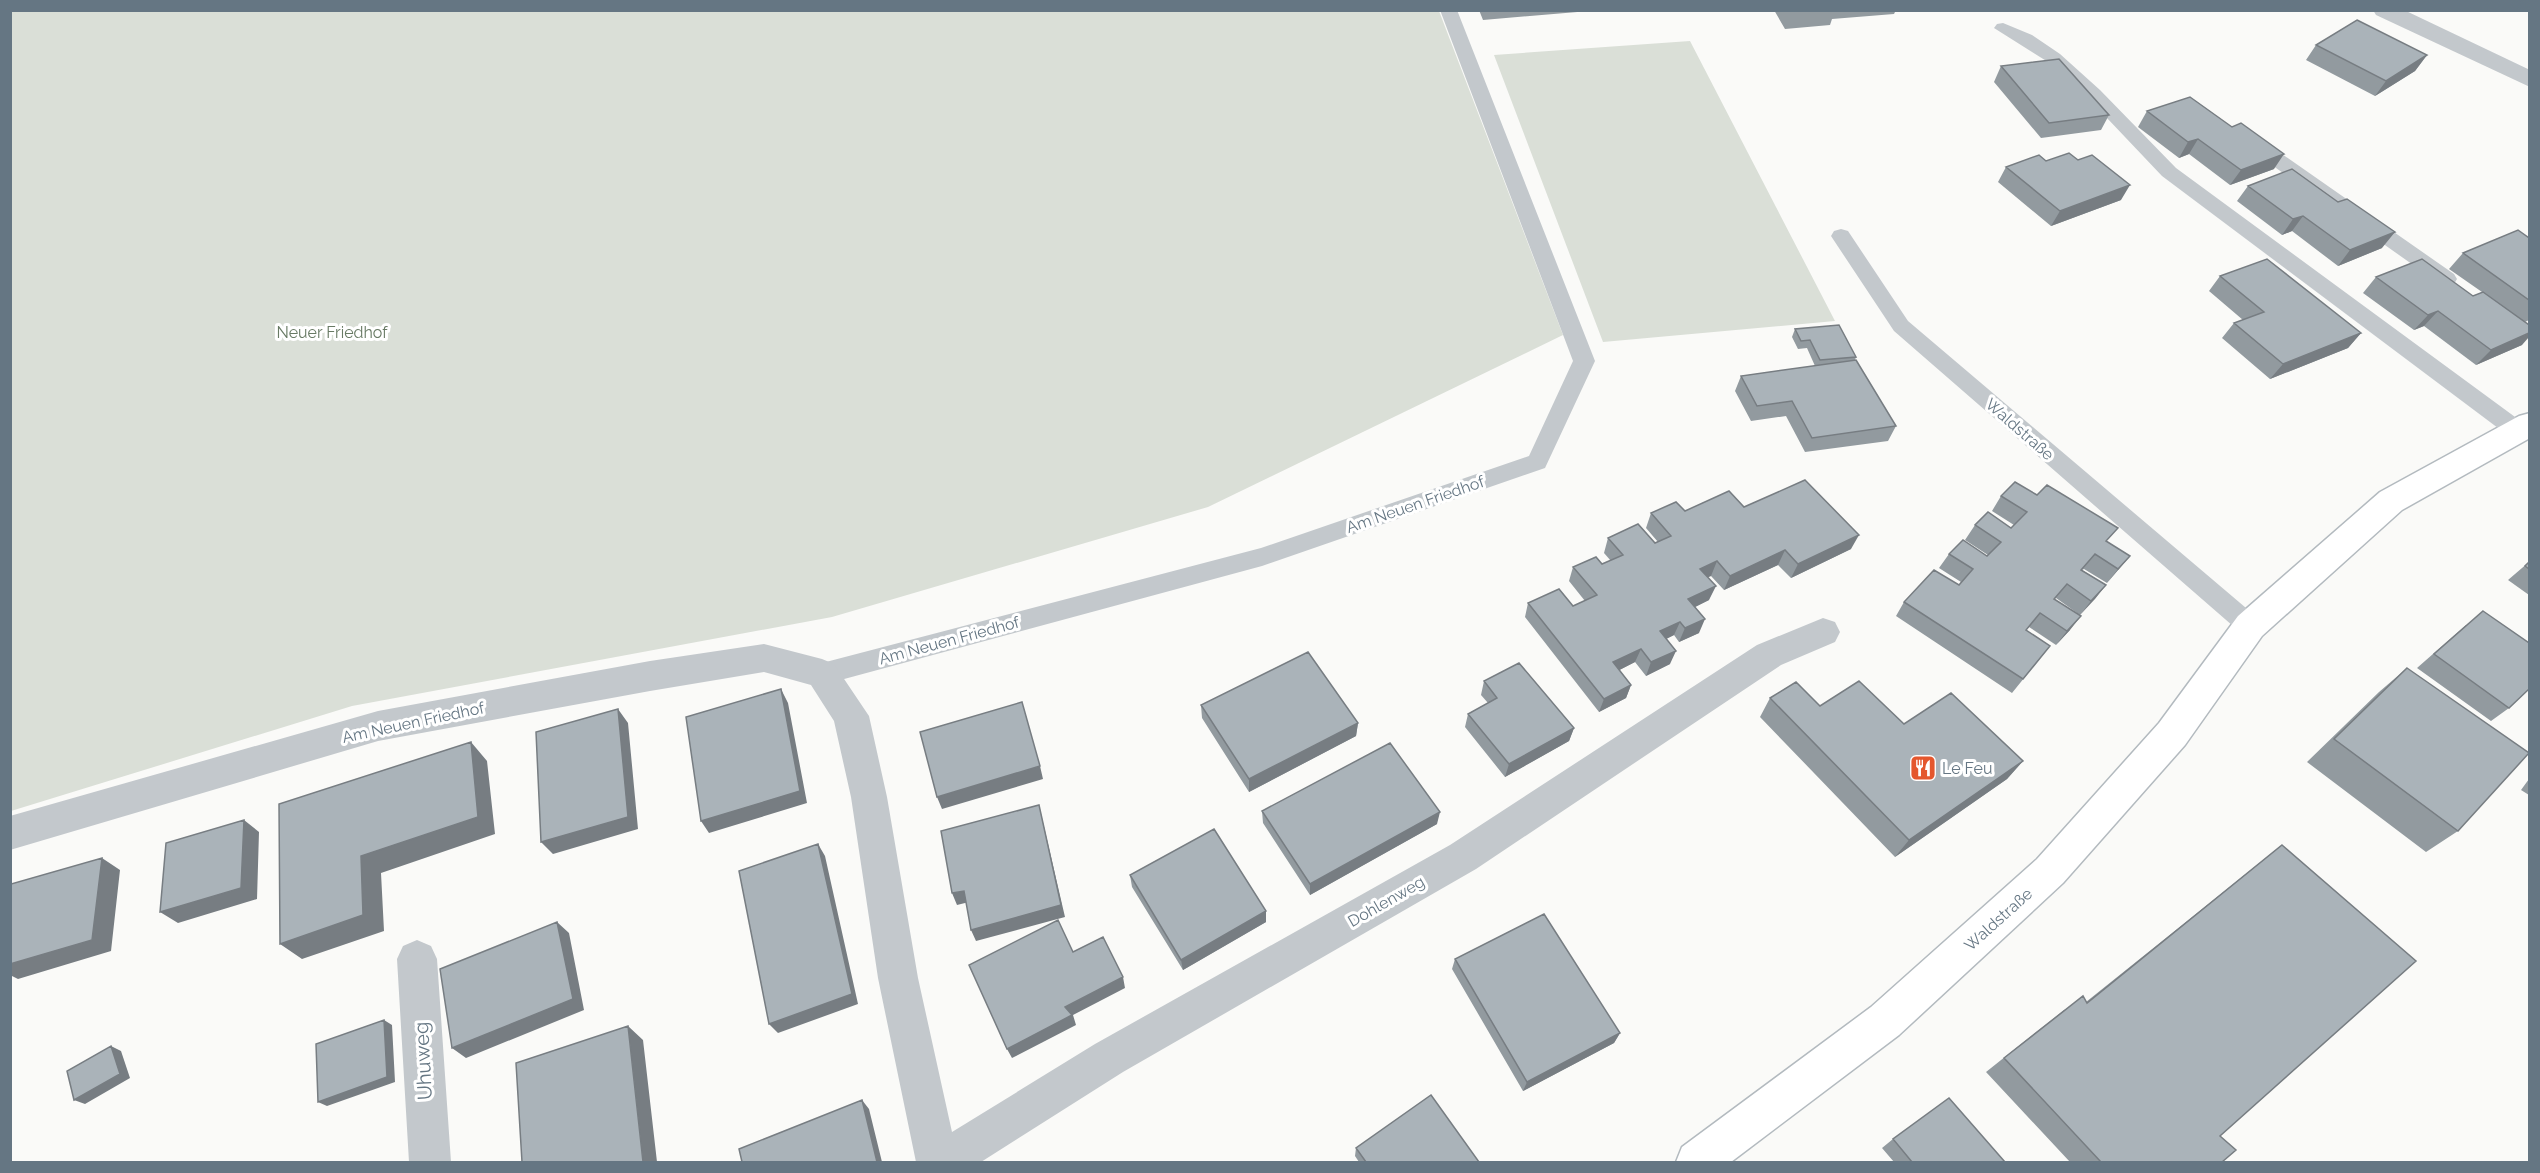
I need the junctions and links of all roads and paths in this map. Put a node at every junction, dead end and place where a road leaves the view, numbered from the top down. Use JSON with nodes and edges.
{"nodes":[{"id":1,"x":1448,"y":10,"type":"edge"},
{"id":2,"x":2384,"y":10,"type":"edge"},
{"id":3,"x":2003,"y":27,"type":"dead end"},
{"id":4,"x":2529,"y":80,"type":"edge"},
{"id":5,"x":2240,"y":133,"type":"edge"},
{"id":6,"x":1841,"y":236,"type":"dead end"},
{"id":7,"x":2462,"y":290,"type":"edge"},
{"id":8,"x":2524,"y":428,"type":"edge"},
{"id":9,"x":2250,"y":626,"type":"junction"},
{"id":10,"x":1823,"y":632,"type":"dead end"},
{"id":11,"x":822,"y":674,"type":"junction"},
{"id":12,"x":10,"y":833,"type":"edge"},
{"id":13,"x":417,"y":959,"type":"dead end"},
{"id":14,"x":430,"y":1162,"type":"edge"},
{"id":15,"x":937,"y":1162,"type":"edge"},
{"id":16,"x":944,"y":1162,"type":"edge"},
{"id":17,"x":1697,"y":1162,"type":"edge"}],
"edges":[{"from":1,"to":11,"type":"lane","name":"Am Neuen Friedhof"},
{"from":2,"to":4,"type":"street"},
{"from":3,"to":8,"type":"lane"},
{"from":5,"to":7,"type":"lane"},
{"from":6,"to":9,"type":"lane","name":"Waldstraße"},
{"from":8,"to":9,"type":"street","name":"Waldstraße"},
{"from":9,"to":17,"type":"street","name":"Waldstraße"},
{"from":10,"to":16,"type":"street","name":"Dohlenweg"},
{"from":11,"to":12,"type":"street","name":"Am Neuen Friedhof"},
{"from":11,"to":15,"type":"street"},
{"from":13,"to":14,"type":"street","name":"Uhuweg"}]}
